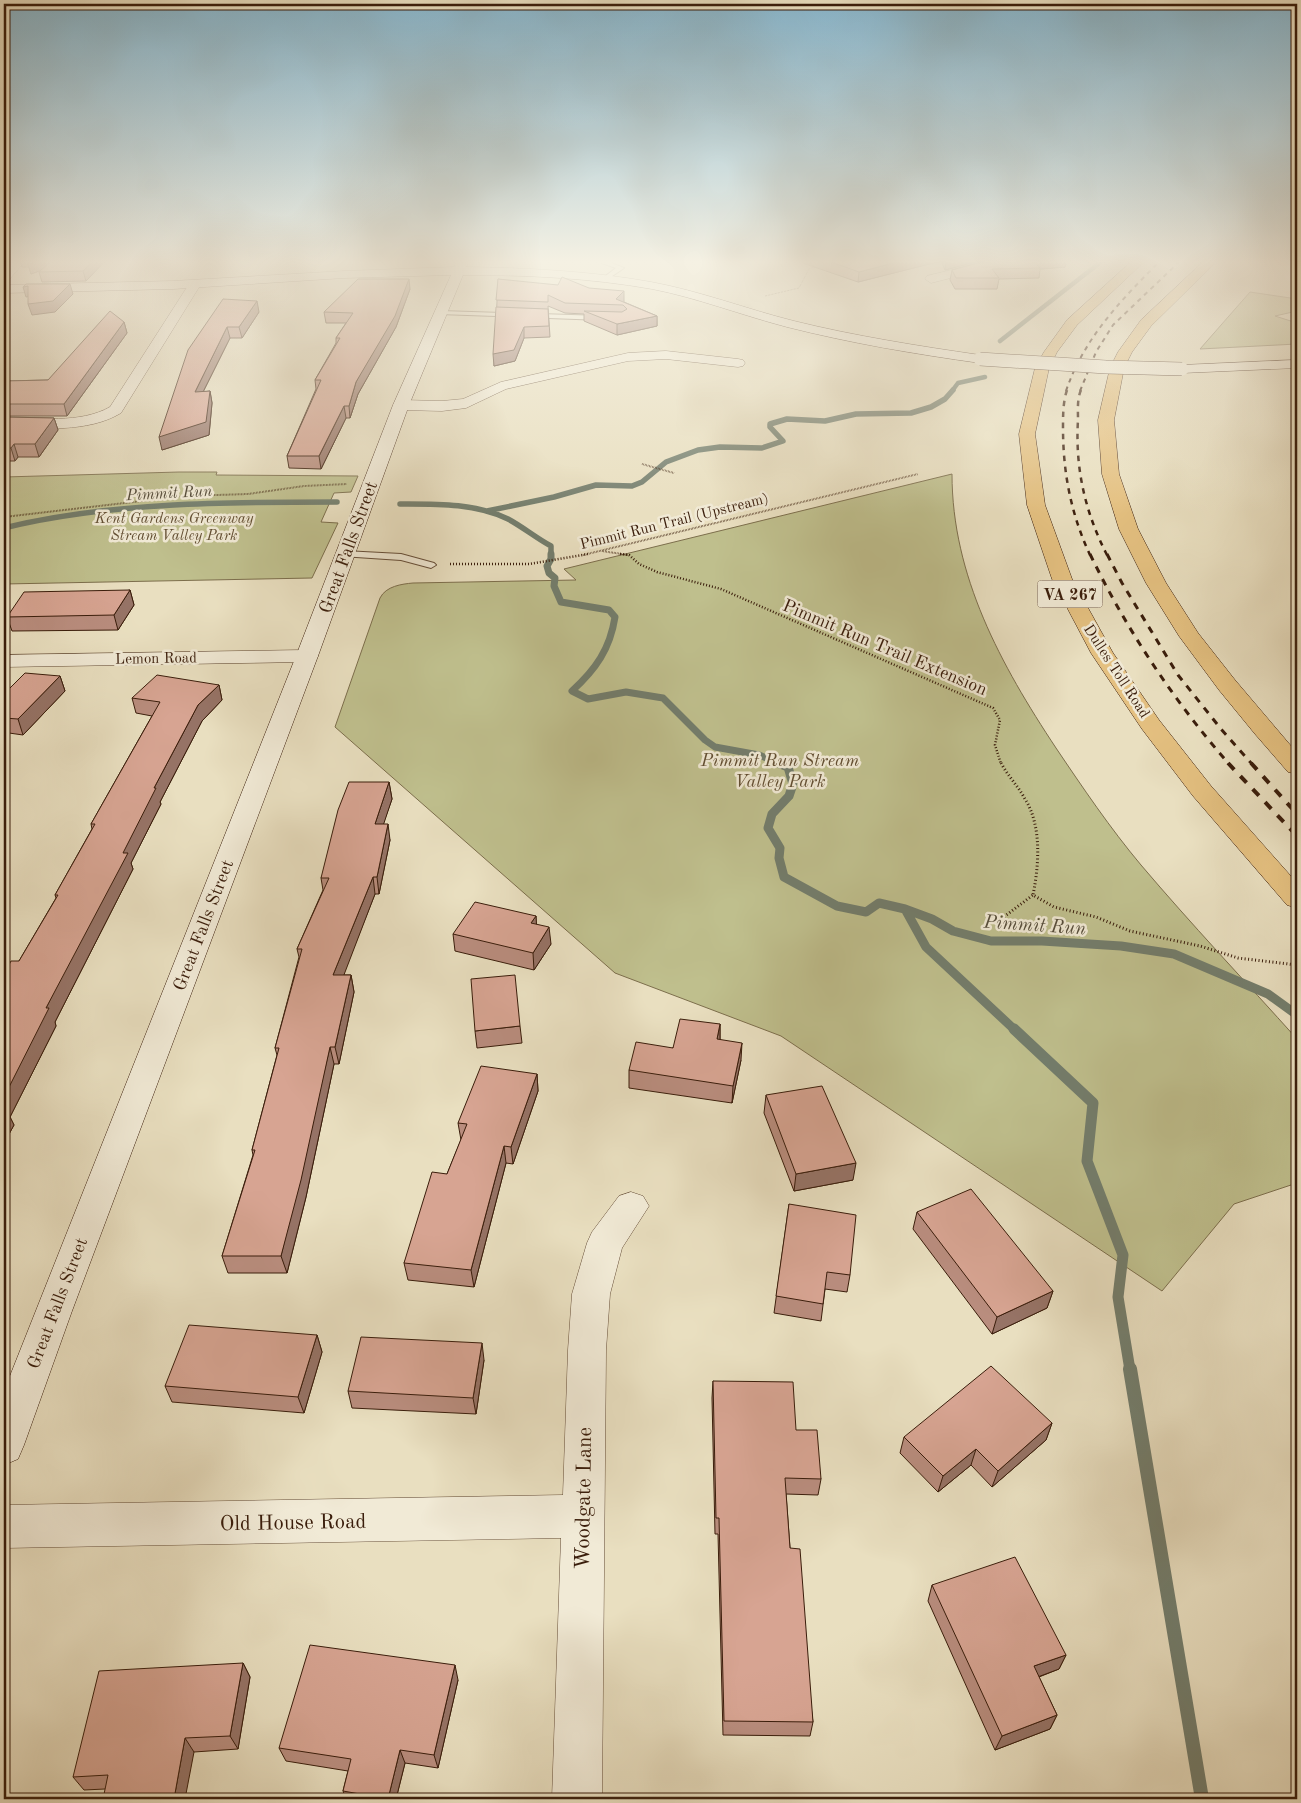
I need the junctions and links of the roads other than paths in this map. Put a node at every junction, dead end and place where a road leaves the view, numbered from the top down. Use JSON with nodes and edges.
{"nodes":[{"id":1,"x":157,"y":345,"type":"edge"},
{"id":2,"x":428,"y":345,"type":"edge"},
{"id":3,"x":892,"y":345,"type":"edge"},
{"id":4,"x":1054,"y":345,"type":"edge"},
{"id":5,"x":1132,"y":345,"type":"edge"},
{"id":6,"x":738,"y":363,"type":"dead end"},
{"id":7,"x":1297,"y":364,"type":"edge"},
{"id":8,"x":401,"y":404,"type":"junction"},
{"id":9,"x":4,"y":423,"type":"edge"},
{"id":10,"x":344,"y":554,"type":"junction"},
{"id":11,"x":431,"y":565,"type":"road end"},
{"id":12,"x":307,"y":656,"type":"junction"},
{"id":13,"x":4,"y":661,"type":"edge"},
{"id":14,"x":1297,"y":767,"type":"edge"},
{"id":15,"x":1297,"y":899,"type":"edge"},
{"id":16,"x":630,"y":1206,"type":"dead end"},
{"id":17,"x":4,"y":1445,"type":"edge"},
{"id":18,"x":583,"y":1516,"type":"junction"},
{"id":19,"x":4,"y":1527,"type":"edge"},
{"id":20,"x":577,"y":1799,"type":"edge"}],
"edges":[{"from":1,"to":9,"type":"main road"},
{"from":2,"to":8,"type":"main road","name":"Great Falls Street"},
{"from":3,"to":7,"type":"main road","bridge":true},
{"from":4,"to":15,"type":"highway","name":"Dulles Toll Road","number":"VA 267"},
{"from":5,"to":14,"type":"highway"},
{"from":6,"to":8,"type":"main road"},
{"from":8,"to":10,"type":"main road","name":"Great Falls Street"},
{"from":10,"to":11,"type":"lane"},
{"from":10,"to":12,"type":"main road","name":"Great Falls Street"},
{"from":12,"to":13,"type":"main road","name":"Lemon Road"},
{"from":12,"to":17,"type":"main road","name":"Great Falls Street"},
{"from":16,"to":18,"type":"main road","name":"Woodgate Lane"},
{"from":18,"to":19,"type":"main road","name":"Old House Road"},
{"from":18,"to":20,"type":"main road","name":"Woodgate Lane"}]}
